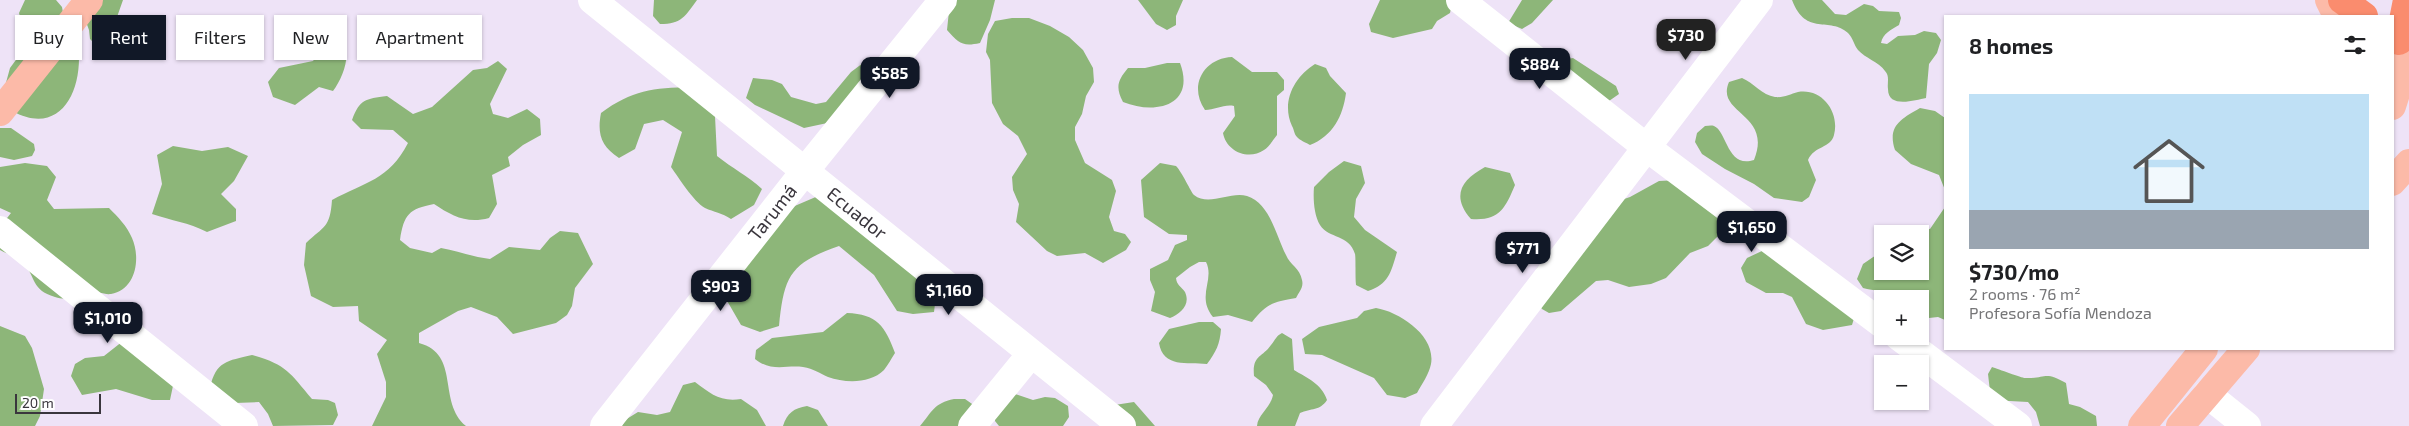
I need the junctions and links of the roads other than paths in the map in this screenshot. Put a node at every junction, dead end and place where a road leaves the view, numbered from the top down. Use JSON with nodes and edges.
{"nodes":[{"id":1,"x":89,"y":0,"type":"edge"},
{"id":2,"x":592,"y":0,"type":"edge"},
{"id":3,"x":943,"y":0,"type":"edge"},
{"id":4,"x":1460,"y":0,"type":"edge"},
{"id":5,"x":1759,"y":0,"type":"edge"},
{"id":6,"x":2329,"y":0,"type":"edge"},
{"id":7,"x":2342,"y":0,"type":"edge"},
{"id":8,"x":2407,"y":1,"type":"edge"},
{"id":9,"x":2336,"y":15,"type":"edge"},
{"id":10,"x":2363,"y":15,"type":"edge"},
{"id":11,"x":2400,"y":42,"type":"edge"},
{"id":12,"x":2394,"y":100,"type":"edge"},
{"id":13,"x":0,"y":112,"type":"edge"},
{"id":14,"x":1646,"y":148,"type":"junction"},
{"id":15,"x":2409,"y":163,"type":"edge"},
{"id":16,"x":804,"y":172,"type":"junction"},
{"id":17,"x":2394,"y":180,"type":"edge"},
{"id":18,"x":0,"y":230,"type":"edge"},
{"id":19,"x":1874,"y":318,"type":"edge"},
{"id":20,"x":1910,"y":345,"type":"edge"},
{"id":21,"x":2203,"y":350,"type":"edge"},
{"id":22,"x":2245,"y":350,"type":"edge"},
{"id":23,"x":1031,"y":354,"type":"junction"},
{"id":24,"x":2207,"y":394,"type":"junction"},
{"id":25,"x":244,"y":426,"type":"edge"},
{"id":26,"x":604,"y":426,"type":"edge"},
{"id":27,"x":972,"y":426,"type":"edge"},
{"id":28,"x":1122,"y":426,"type":"edge"},
{"id":29,"x":1434,"y":426,"type":"edge"},
{"id":30,"x":2018,"y":426,"type":"edge"},
{"id":31,"x":2142,"y":426,"type":"edge"},
{"id":32,"x":2180,"y":426,"type":"edge"},
{"id":33,"x":2247,"y":426,"type":"edge"}],
"edges":[{"from":1,"to":13,"type":"main road"},
{"from":2,"to":16,"type":"street","name":"Ecuador"},
{"from":3,"to":16,"type":"street","name":"Tarumá"},
{"from":4,"to":14,"type":"street"},
{"from":5,"to":14,"type":"street"},
{"from":6,"to":9,"type":"main road"},
{"from":7,"to":10,"type":"highway"},
{"from":8,"to":11,"type":"highway"},
{"from":11,"to":12,"type":"main road"},
{"from":14,"to":19,"type":"street"},
{"from":14,"to":29,"type":"street"},
{"from":15,"to":17,"type":"main road"},
{"from":16,"to":23,"type":"street","name":"Ecuador"},
{"from":16,"to":26,"type":"street","name":"Tarumá"},
{"from":18,"to":25,"type":"street"},
{"from":20,"to":30,"type":"street"},
{"from":21,"to":31,"type":"main road"},
{"from":22,"to":24,"type":"main road"},
{"from":23,"to":27,"type":"street"},
{"from":23,"to":28,"type":"street","name":"Ecuador"},
{"from":24,"to":32,"type":"main road"},
{"from":24,"to":33,"type":"street"}]}
